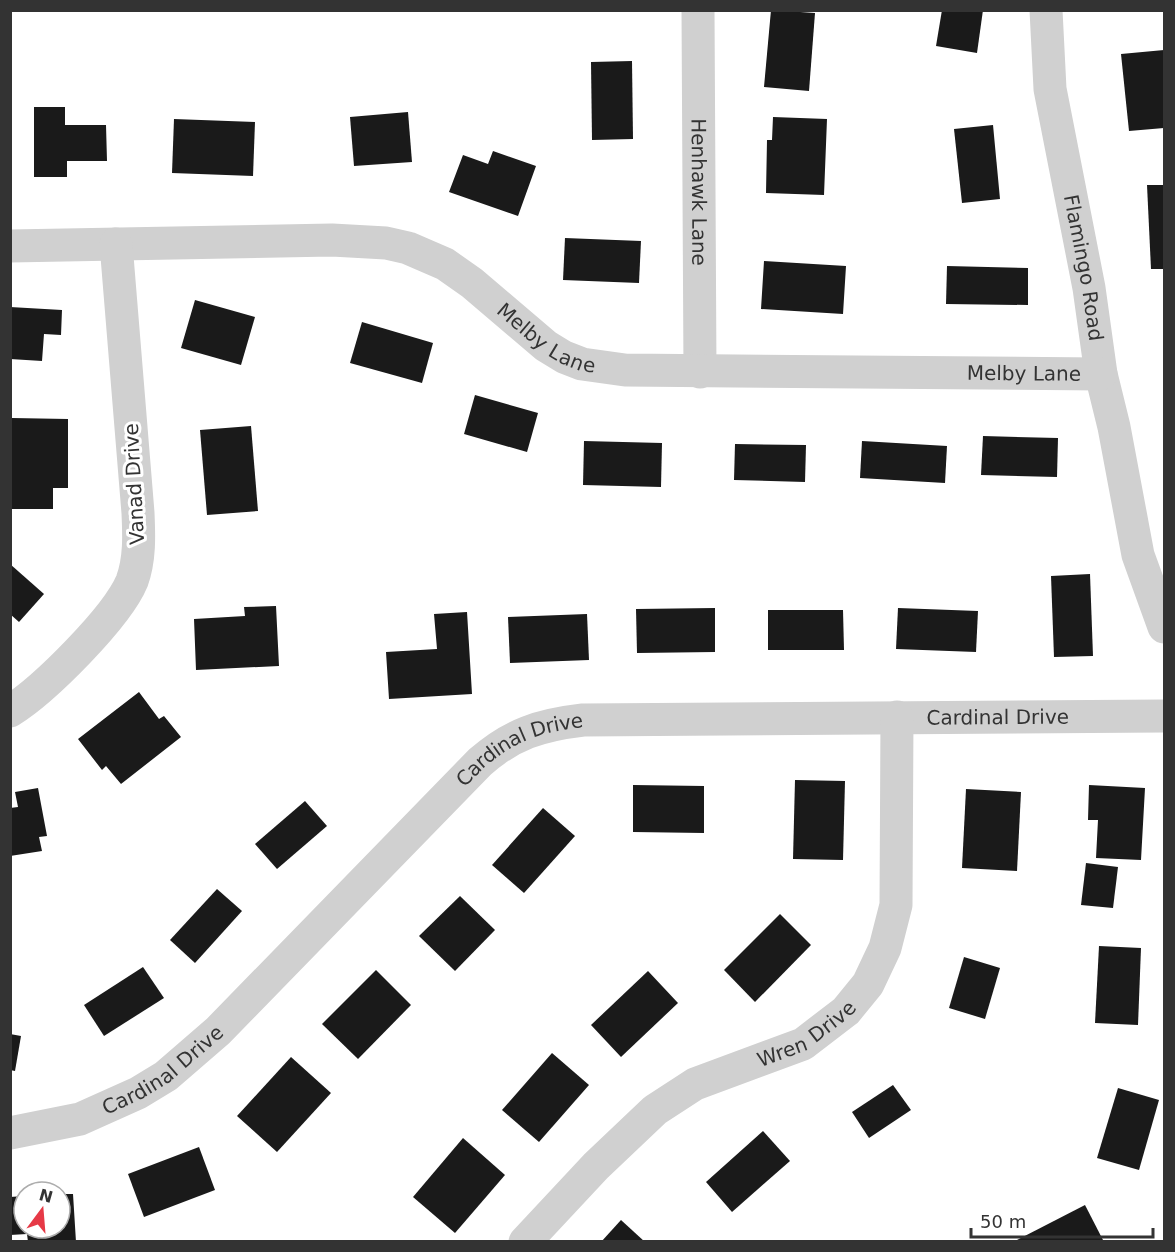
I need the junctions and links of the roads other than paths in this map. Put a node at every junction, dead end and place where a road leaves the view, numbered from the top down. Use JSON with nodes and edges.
{"nodes":[{"id":1,"x":698,"y":10,"type":"edge"},
{"id":2,"x":1046,"y":10,"type":"edge"},
{"id":3,"x":116,"y":244,"type":"junction"},
{"id":4,"x":10,"y":246,"type":"edge"},
{"id":5,"x":700,"y":372,"type":"junction"},
{"id":6,"x":1101,"y":374,"type":"junction"},
{"id":7,"x":1164,"y":627,"type":"edge"},
{"id":8,"x":10,"y":711,"type":"edge"},
{"id":9,"x":1164,"y":716,"type":"edge"},
{"id":10,"x":897,"y":717,"type":"junction"},
{"id":11,"x":10,"y":1133,"type":"edge"},
{"id":12,"x":525,"y":1242,"type":"edge"}],
"edges":[{"from":1,"to":5,"type":"street","name":"Henhawk Lane"},
{"from":2,"to":6,"type":"street","name":"Flamingo Road"},
{"from":3,"to":4,"type":"street","name":"Melby Lane"},
{"from":3,"to":5,"type":"street","name":"Melby Lane"},
{"from":3,"to":8,"type":"street","name":"Vanad Drive"},
{"from":5,"to":6,"type":"street","name":"Melby Lane"},
{"from":6,"to":7,"type":"street","name":"Flamingo Road"},
{"from":9,"to":10,"type":"street","name":"Cardinal Drive"},
{"from":10,"to":11,"type":"street","name":"Cardinal Drive"},
{"from":10,"to":12,"type":"street","name":"Wren Drive"}]}
